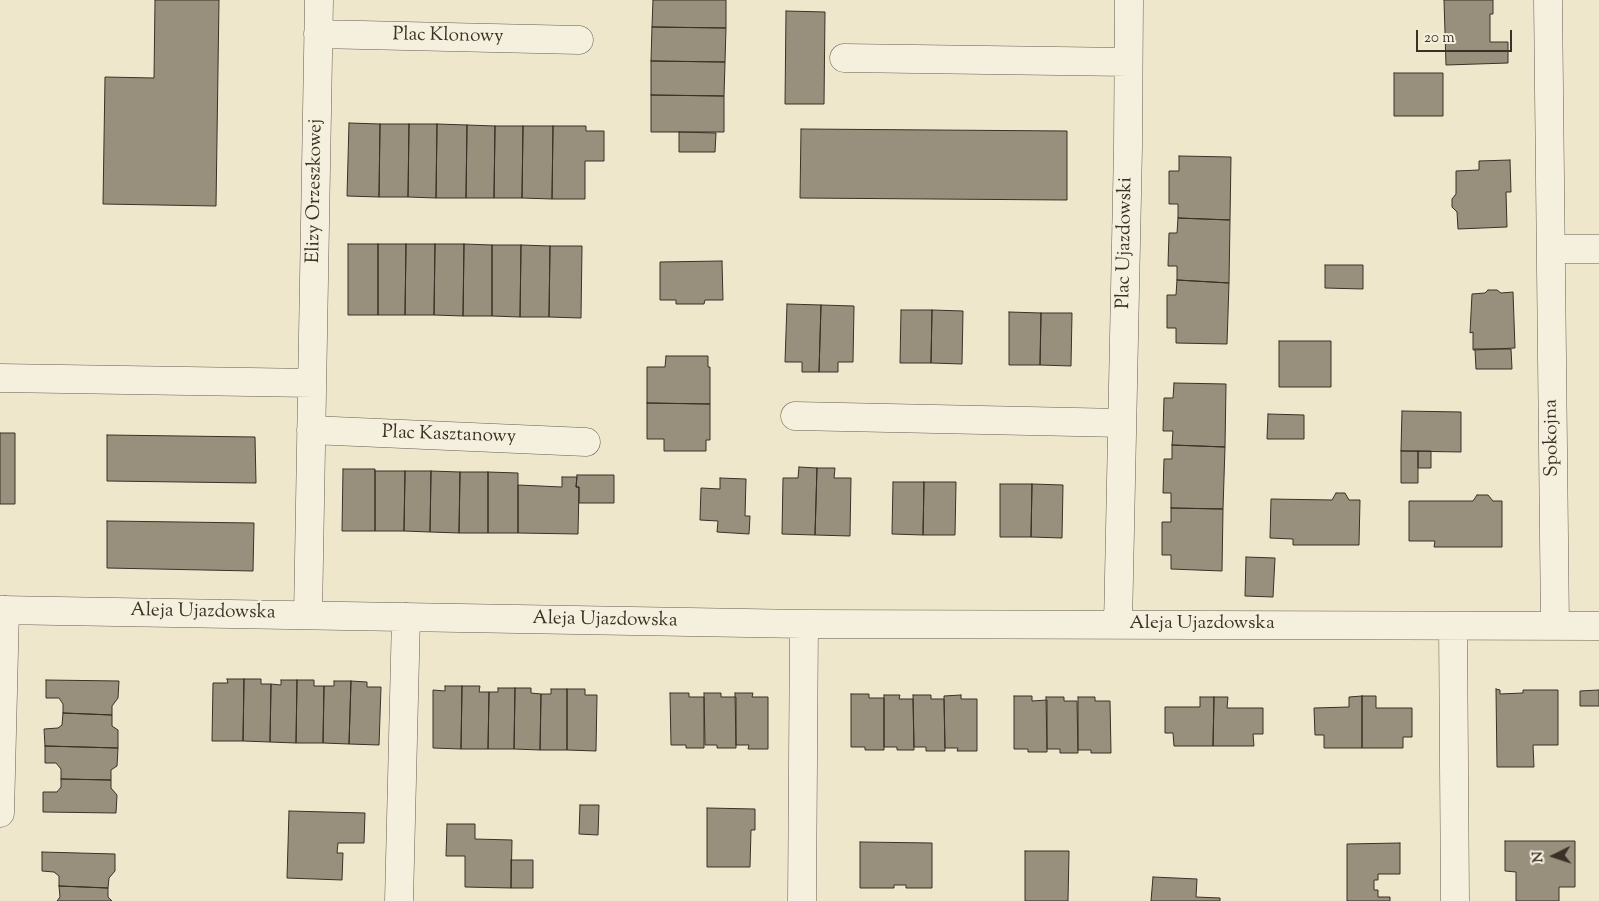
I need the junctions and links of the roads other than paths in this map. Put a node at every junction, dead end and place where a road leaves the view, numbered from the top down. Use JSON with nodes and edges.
{"nodes":[{"id":1,"x":319,"y":0,"type":"edge"},
{"id":2,"x":1129,"y":0,"type":"edge"},
{"id":3,"x":1548,"y":0,"type":"edge"},
{"id":4,"x":318,"y":34,"type":"junction"},
{"id":5,"x":578,"y":40,"type":"dead end"},
{"id":6,"x":844,"y":58,"type":"dead end"},
{"id":7,"x":1128,"y":62,"type":"junction"},
{"id":8,"x":1551,"y":249,"type":"junction"},
{"id":9,"x":1599,"y":249,"type":"edge"},
{"id":10,"x":0,"y":378,"type":"edge"},
{"id":11,"x":312,"y":382,"type":"junction"},
{"id":12,"x":795,"y":416,"type":"dead end"},
{"id":13,"x":1122,"y":423,"type":"junction"},
{"id":14,"x":311,"y":430,"type":"junction"},
{"id":15,"x":586,"y":442,"type":"dead end"},
{"id":16,"x":3,"y":610,"type":"edge"},
{"id":17,"x":308,"y":615,"type":"junction"},
{"id":18,"x":406,"y":617,"type":"junction"},
{"id":19,"x":804,"y":624,"type":"junction"},
{"id":20,"x":1118,"y":625,"type":"junction"},
{"id":21,"x":1453,"y":626,"type":"junction"},
{"id":22,"x":1555,"y":626,"type":"junction"},
{"id":23,"x":1599,"y":626,"type":"edge"},
{"id":24,"x":0,"y":813,"type":"edge"},
{"id":25,"x":399,"y":901,"type":"edge"},
{"id":26,"x":802,"y":901,"type":"edge"},
{"id":27,"x":1455,"y":901,"type":"edge"}],
"edges":[{"from":1,"to":4,"type":"street","name":"Elizy Orzeszkowej"},
{"from":2,"to":7,"type":"street","name":"Plac Ujazdowski"},
{"from":3,"to":8,"type":"street","name":"Spokojna"},
{"from":4,"to":5,"type":"street","name":"Plac Klonowy"},
{"from":4,"to":11,"type":"street","name":"Elizy Orzeszkowej"},
{"from":6,"to":7,"type":"street"},
{"from":7,"to":13,"type":"street","name":"Plac Ujazdowski"},
{"from":8,"to":9,"type":"street"},
{"from":8,"to":22,"type":"street","name":"Spokojna"},
{"from":10,"to":11,"type":"street"},
{"from":11,"to":14,"type":"street","name":"Elizy Orzeszkowej"},
{"from":12,"to":13,"type":"street"},
{"from":13,"to":20,"type":"street","name":"Plac Ujazdowski"},
{"from":14,"to":15,"type":"street","name":"Plac Kasztanowy"},
{"from":14,"to":17,"type":"street","name":"Elizy Orzeszkowej"},
{"from":16,"to":17,"type":"street","name":"Aleja Ujazdowska"},
{"from":16,"to":24,"type":"street"},
{"from":17,"to":18,"type":"street","name":"Aleja Ujazdowska"},
{"from":18,"to":19,"type":"street","name":"Aleja Ujazdowska"},
{"from":18,"to":25,"type":"street"},
{"from":19,"to":20,"type":"street","name":"Aleja Ujazdowska"},
{"from":19,"to":26,"type":"street"},
{"from":20,"to":21,"type":"street","name":"Aleja Ujazdowska"},
{"from":21,"to":22,"type":"street","name":"Aleja Ujazdowska"},
{"from":21,"to":27,"type":"street"},
{"from":22,"to":23,"type":"street","name":"Aleja Ujazdowska"}]}
